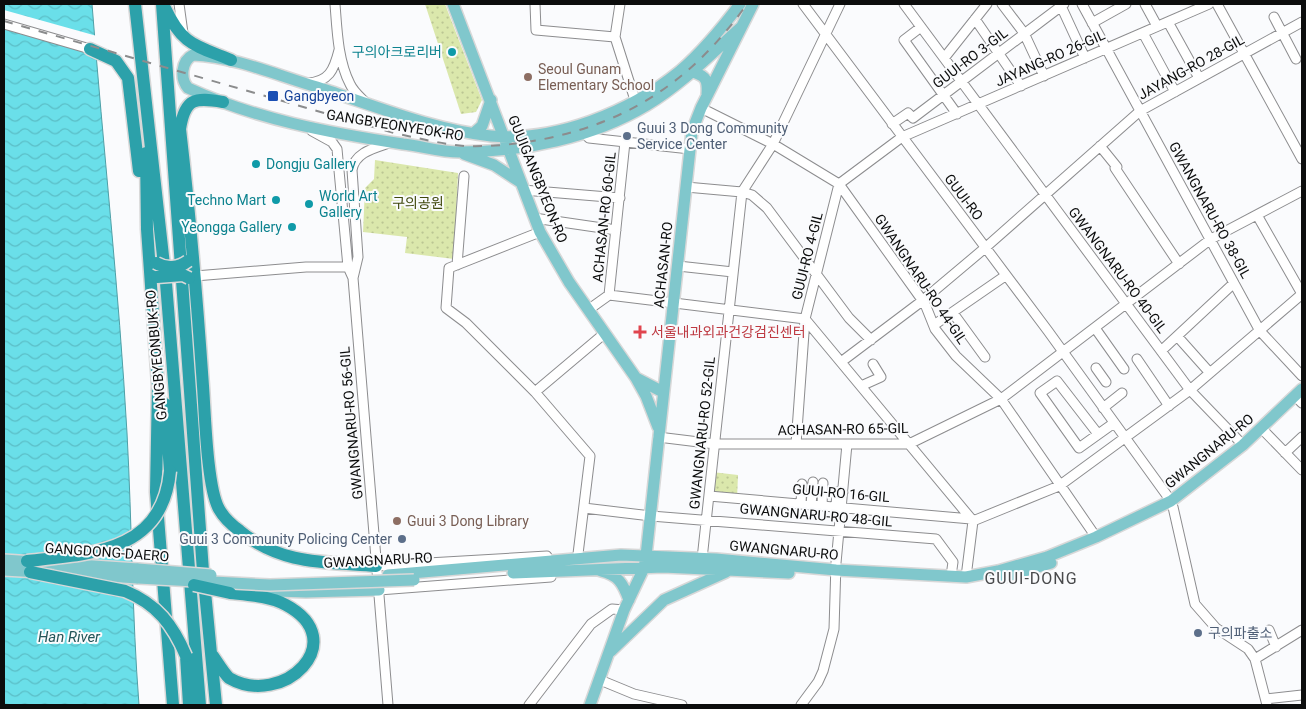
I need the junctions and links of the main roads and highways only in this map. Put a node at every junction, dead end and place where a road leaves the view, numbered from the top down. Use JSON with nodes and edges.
{"nodes":[{"id":1,"x":133,"y":4,"type":"edge"},
{"id":2,"x":162,"y":4,"type":"edge"},
{"id":3,"x":453,"y":4,"type":"edge"},
{"id":4,"x":740,"y":4,"type":"edge"},
{"id":5,"x":744,"y":4,"type":"edge"},
{"id":6,"x":752,"y":4,"type":"edge"},
{"id":7,"x":740,"y":28,"type":"junction"},
{"id":8,"x":90,"y":49,"type":"road end"},
{"id":9,"x":231,"y":60,"type":"junction"},
{"id":10,"x":692,"y":72,"type":"junction"},
{"id":11,"x":706,"y":96,"type":"junction"},
{"id":12,"x":491,"y":100,"type":"junction"},
{"id":13,"x":223,"y":102,"type":"junction"},
{"id":14,"x":146,"y":106,"type":"junction"},
{"id":15,"x":168,"y":108,"type":"junction"},
{"id":16,"x":442,"y":127,"type":"junction"},
{"id":17,"x":180,"y":129,"type":"junction"},
{"id":18,"x":478,"y":134,"type":"junction"},
{"id":19,"x":504,"y":136,"type":"junction"},
{"id":20,"x":440,"y":149,"type":"junction"},
{"id":21,"x":508,"y":149,"type":"junction"},
{"id":22,"x":478,"y":151,"type":"junction"},
{"id":23,"x":457,"y":152,"type":"junction"},
{"id":24,"x":522,"y":186,"type":"junction"},
{"id":25,"x":148,"y":229,"type":"junction"},
{"id":26,"x":153,"y":258,"type":"junction"},
{"id":27,"x":191,"y":258,"type":"junction"},
{"id":28,"x":154,"y":280,"type":"junction"},
{"id":29,"x":193,"y":280,"type":"junction"},
{"id":30,"x":154,"y":314,"type":"junction"},
{"id":31,"x":636,"y":378,"type":"junction"},
{"id":32,"x":663,"y":392,"type":"junction"},
{"id":33,"x":1302,"y":397,"type":"edge"},
{"id":34,"x":207,"y":433,"type":"junction"},
{"id":35,"x":659,"y":434,"type":"junction"},
{"id":36,"x":1172,"y":504,"type":"junction"},
{"id":37,"x":200,"y":513,"type":"junction"},
{"id":38,"x":646,"y":556,"type":"junction"},
{"id":39,"x":4,"y":560,"type":"edge"},
{"id":40,"x":376,"y":566,"type":"road end"},
{"id":41,"x":588,"y":566,"type":"junction"},
{"id":42,"x":28,"y":567,"type":"junction"},
{"id":43,"x":4,"y":570,"type":"edge"},
{"id":44,"x":731,"y":570,"type":"junction"},
{"id":45,"x":642,"y":572,"type":"junction"},
{"id":46,"x":836,"y":573,"type":"junction"},
{"id":47,"x":203,"y":581,"type":"junction"},
{"id":48,"x":379,"y":590,"type":"road end"},
{"id":49,"x":228,"y":591,"type":"junction"},
{"id":50,"x":626,"y":605,"type":"junction"},
{"id":51,"x":212,"y":654,"type":"junction"},
{"id":52,"x":608,"y":654,"type":"junction"},
{"id":53,"x":173,"y":705,"type":"edge"},
{"id":54,"x":189,"y":705,"type":"edge"},
{"id":55,"x":200,"y":705,"type":"edge"},
{"id":56,"x":216,"y":705,"type":"edge"},
{"id":57,"x":590,"y":705,"type":"edge"}],
"edges":[{"from":1,"to":14,"type":"highway","name":"GANGBYEONBUK-RO"},
{"from":2,"to":9,"type":"highway"},
{"from":2,"to":15,"type":"highway"},
{"from":3,"to":12,"type":"main road","name":"GUUIGANGBYEON-RO"},
{"from":4,"to":19,"type":"main road","name":"GANGBYEONYEOK-RO"},
{"from":5,"to":7,"type":"main road","name":"ACHASAN-RO"},
{"from":6,"to":7,"type":"main road","name":"ACHASAN-RO"},
{"from":7,"to":10,"type":"main road","name":"GANGBYEONYEOK-RO"},
{"from":7,"to":11,"type":"main road","name":"ACHASAN-RO"},
{"from":8,"to":25,"type":"highway"},
{"from":9,"to":13,"type":"main road","name":"GANGBYEONYEOK-RO"},
{"from":9,"to":16,"type":"main road","name":"GANGBYEONYEOK-RO"},
{"from":10,"to":11,"type":"main road"},
{"from":10,"to":21,"type":"main road","name":"GANGBYEONYEOK-RO"},
{"from":11,"to":32,"type":"main road","name":"ACHASAN-RO"},
{"from":12,"to":18,"type":"main road"},
{"from":12,"to":19,"type":"main road","name":"GUUIGANGBYEON-RO"},
{"from":13,"to":17,"type":"highway"},
{"from":13,"to":20,"type":"main road","name":"GANGBYEONYEOK-RO"},
{"from":14,"to":25,"type":"highway"},
{"from":14,"to":55,"type":"highway","name":"GANGBYEONBUK-RO"},
{"from":15,"to":17,"type":"highway"},
{"from":15,"to":37,"type":"highway"},
{"from":16,"to":18,"type":"main road","name":"GANGBYEONYEOK-RO"},
{"from":16,"to":20,"type":"main road"},
{"from":17,"to":27,"type":"highway"},
{"from":18,"to":19,"type":"main road","name":"GANGBYEONYEOK-RO"},
{"from":18,"to":22,"type":"main road"},
{"from":19,"to":21,"type":"main road","name":"GUUIGANGBYEON-RO"},
{"from":20,"to":23,"type":"main road","name":"GANGBYEONYEOK-RO"},
{"from":21,"to":22,"type":"main road","name":"GANGBYEONYEOK-RO"},
{"from":21,"to":24,"type":"main road","name":"GUUIGANGBYEON-RO"},
{"from":22,"to":23,"type":"main road","name":"GANGBYEONYEOK-RO"},
{"from":23,"to":24,"type":"main road"},
{"from":24,"to":31,"type":"main road","name":"GUUIGANGBYEON-RO"},
{"from":25,"to":26,"type":"highway"},
{"from":26,"to":27,"type":"highway","bridge":true},
{"from":26,"to":28,"type":"highway"},
{"from":27,"to":29,"type":"highway"},
{"from":28,"to":29,"type":"highway","bridge":true},
{"from":28,"to":30,"type":"highway"},
{"from":29,"to":34,"type":"highway"},
{"from":30,"to":42,"type":"highway","bridge":true},
{"from":30,"to":53,"type":"highway"},
{"from":31,"to":32,"type":"main road","name":"GUUIGANGBYEON-RO"},
{"from":31,"to":35,"type":"main road"},
{"from":32,"to":35,"type":"main road","name":"ACHASAN-RO"},
{"from":33,"to":36,"type":"main road","name":"GWANGNARU-RO"},
{"from":33,"to":36,"type":"main road","name":"GWANGNARU-RO"},
{"from":34,"to":37,"type":"highway"},
{"from":34,"to":40,"type":"highway"},
{"from":35,"to":38,"type":"main road","name":"ACHASAN-RO"},
{"from":36,"to":46,"type":"main road","name":"GWANGNARU-RO"},
{"from":36,"to":46,"type":"main road","name":"GWANGNARU-RO"},
{"from":37,"to":51,"type":"highway"},
{"from":38,"to":41,"type":"main road","name":"GWANGNARU-RO"},
{"from":38,"to":45,"type":"main road","name":"ACHASAN-RO"},
{"from":38,"to":46,"type":"main road","name":"GWANGNARU-RO"},
{"from":39,"to":42,"type":"main road","name":"GANGDONG-DAERO"},
{"from":41,"to":45,"type":"main road","name":"GWANGNARU-RO"},
{"from":41,"to":47,"type":"main road","name":"GWANGNARU-RO","bridge":true},
{"from":41,"to":50,"type":"main road"},
{"from":42,"to":43,"type":"main road","name":"GANGDONG-DAERO"},
{"from":42,"to":47,"type":"main road","name":"GANGDONG-DAERO","bridge":true},
{"from":42,"to":47,"type":"main road","name":"GANGDONG-DAERO","bridge":true},
{"from":42,"to":54,"type":"highway","bridge":true},
{"from":44,"to":45,"type":"main road","name":"GWANGNARU-RO"},
{"from":44,"to":46,"type":"main road","name":"GWANGNARU-RO"},
{"from":44,"to":52,"type":"main road"},
{"from":45,"to":50,"type":"main road"},
{"from":47,"to":49,"type":"highway","bridge":true},
{"from":48,"to":49,"type":"main road"},
{"from":49,"to":51,"type":"highway"},
{"from":50,"to":52,"type":"main road"},
{"from":51,"to":56,"type":"highway"},
{"from":52,"to":57,"type":"main road"}]}
